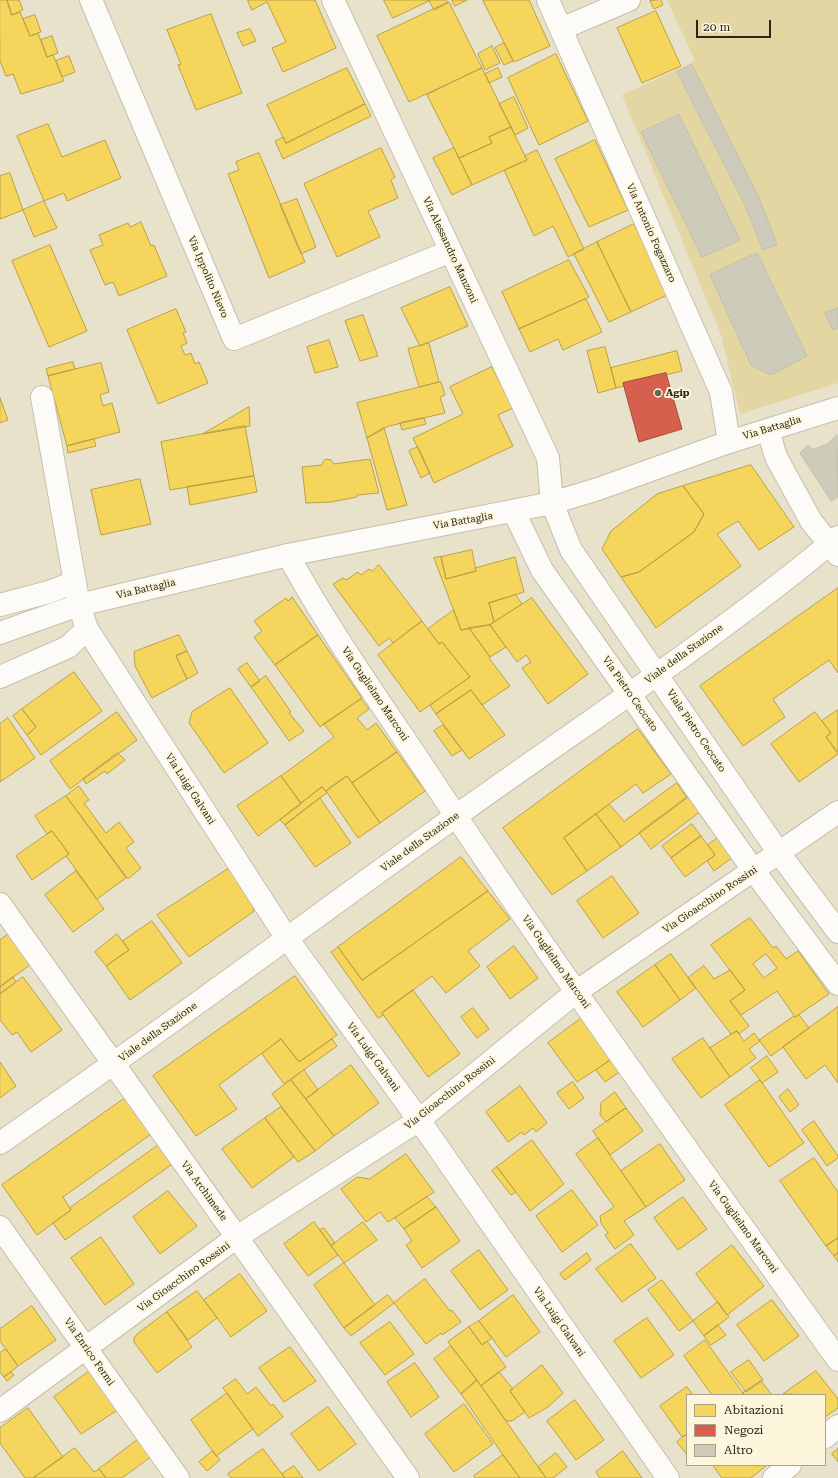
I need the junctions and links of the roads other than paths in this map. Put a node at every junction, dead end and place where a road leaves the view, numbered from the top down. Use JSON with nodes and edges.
{"nodes":[{"id":1,"x":91,"y":0,"type":"edge"},
{"id":2,"x":333,"y":0,"type":"edge"},
{"id":3,"x":548,"y":0,"type":"edge"},
{"id":4,"x":628,"y":0,"type":"edge"},
{"id":5,"x":561,"y":29,"type":"junction"},
{"id":6,"x":451,"y":251,"type":"junction"},
{"id":7,"x":42,"y":397,"type":"dead end"},
{"id":8,"x":838,"y":408,"type":"edge"},
{"id":9,"x":768,"y":430,"type":"junction"},
{"id":10,"x":729,"y":442,"type":"junction"},
{"id":11,"x":552,"y":504,"type":"junction"},
{"id":12,"x":514,"y":512,"type":"junction"},
{"id":13,"x":835,"y":545,"type":"edge"},
{"id":14,"x":288,"y":556,"type":"junction"},
{"id":15,"x":75,"y":582,"type":"junction"},
{"id":16,"x":0,"y":605,"type":"edge"},
{"id":17,"x":79,"y":605,"type":"junction"},
{"id":18,"x":87,"y":629,"type":"junction"},
{"id":19,"x":0,"y":633,"type":"edge"},
{"id":20,"x":657,"y":674,"type":"junction"},
{"id":21,"x":0,"y":678,"type":"edge"},
{"id":22,"x":629,"y":694,"type":"junction"},
{"id":23,"x":838,"y":812,"type":"edge"},
{"id":24,"x":456,"y":816,"type":"junction"},
{"id":25,"x":780,"y":853,"type":"junction"},
{"id":26,"x":754,"y":871,"type":"junction"},
{"id":27,"x":0,"y":904,"type":"edge"},
{"id":28,"x":838,"y":932,"type":"edge"},
{"id":29,"x":286,"y":937,"type":"junction"},
{"id":30,"x":838,"y":984,"type":"edge"},
{"id":31,"x":576,"y":992,"type":"junction"},
{"id":32,"x":114,"y":1064,"type":"junction"},
{"id":33,"x":419,"y":1120,"type":"junction"},
{"id":34,"x":0,"y":1143,"type":"edge"},
{"id":35,"x":0,"y":1226,"type":"edge"},
{"id":36,"x":237,"y":1237,"type":"junction"},
{"id":37,"x":86,"y":1347,"type":"junction"},
{"id":38,"x":838,"y":1360,"type":"edge"},
{"id":39,"x":0,"y":1410,"type":"edge"},
{"id":40,"x":838,"y":1426,"type":"edge"},
{"id":41,"x":826,"y":1436,"type":"edge"},
{"id":42,"x":789,"y":1466,"type":"edge"},
{"id":43,"x":178,"y":1478,"type":"edge"},
{"id":44,"x":408,"y":1478,"type":"edge"},
{"id":45,"x":668,"y":1478,"type":"edge"},
{"id":46,"x":774,"y":1478,"type":"edge"}],
"edges":[{"from":1,"to":6,"type":"street","name":"Via Ippolito Nievo"},
{"from":2,"to":6,"type":"street","name":"Via Alessandro Manzoni"},
{"from":3,"to":5,"type":"street","name":"Via Antonio Fogazzaro"},
{"from":4,"to":5,"type":"street"},
{"from":5,"to":10,"type":"street","name":"Via Antonio Fogazzaro"},
{"from":6,"to":11,"type":"street","name":"Via Alessandro Manzoni"},
{"from":7,"to":15,"type":"street"},
{"from":8,"to":9,"type":"street","name":"Via Battaglia"},
{"from":9,"to":10,"type":"street","name":"Via Battaglia"},
{"from":9,"to":13,"type":"street"},
{"from":10,"to":11,"type":"street","name":"Via Battaglia"},
{"from":11,"to":12,"type":"street","name":"Via Battaglia"},
{"from":11,"to":20,"type":"street","name":"Viale Pietro Ceccato"},
{"from":12,"to":14,"type":"street","name":"Via Battaglia"},
{"from":12,"to":22,"type":"street","name":"Via Pietro Ceccato"},
{"from":13,"to":20,"type":"street","name":"Viale della Stazione"},
{"from":14,"to":17,"type":"street","name":"Via Battaglia"},
{"from":14,"to":24,"type":"street","name":"Via Guglielmo Marconi"},
{"from":15,"to":16,"type":"street"},
{"from":15,"to":17,"type":"street"},
{"from":17,"to":18,"type":"street"},
{"from":17,"to":19,"type":"street","name":"Via Battaglia"},
{"from":18,"to":21,"type":"street"},
{"from":18,"to":29,"type":"street","name":"Via Luigi Galvani"},
{"from":20,"to":22,"type":"street","name":"Viale della Stazione"},
{"from":20,"to":25,"type":"street","name":"Viale Pietro Ceccato"},
{"from":22,"to":24,"type":"street","name":"Viale della Stazione"},
{"from":22,"to":26,"type":"street","name":"Via Pietro Ceccato"},
{"from":23,"to":25,"type":"street","name":"Via Gioacchino Rossini"},
{"from":24,"to":29,"type":"street","name":"Viale della Stazione"},
{"from":24,"to":31,"type":"street","name":"Via Guglielmo Marconi"},
{"from":25,"to":26,"type":"street","name":"Via Gioacchino Rossini"},
{"from":25,"to":28,"type":"street","name":"Viale Pietro Ceccato"},
{"from":26,"to":30,"type":"street"},
{"from":26,"to":31,"type":"street","name":"Via Gioacchino Rossini"},
{"from":27,"to":32,"type":"street","name":"Via Archimede"},
{"from":29,"to":32,"type":"street","name":"Viale della Stazione"},
{"from":29,"to":33,"type":"street","name":"Via Luigi Galvani"},
{"from":31,"to":33,"type":"street","name":"Via Gioacchino Rossini"},
{"from":31,"to":38,"type":"street","name":"Via Guglielmo Marconi"},
{"from":32,"to":34,"type":"street","name":"Viale della Stazione"},
{"from":32,"to":36,"type":"street","name":"Via Archimede"},
{"from":33,"to":36,"type":"street","name":"Via Gioacchino Rossini"},
{"from":33,"to":45,"type":"street","name":"Via Luigi Galvani"},
{"from":35,"to":37,"type":"street","name":"Via Enrico Fermi"},
{"from":36,"to":37,"type":"street","name":"Via Gioacchino Rossini"},
{"from":36,"to":44,"type":"street","name":"Via Archimede"},
{"from":37,"to":39,"type":"street","name":"Via Gioacchino Rossini"},
{"from":37,"to":43,"type":"street","name":"Via Enrico Fermi"},
{"from":40,"to":41,"type":"street"},
{"from":42,"to":46,"type":"street"}]}
